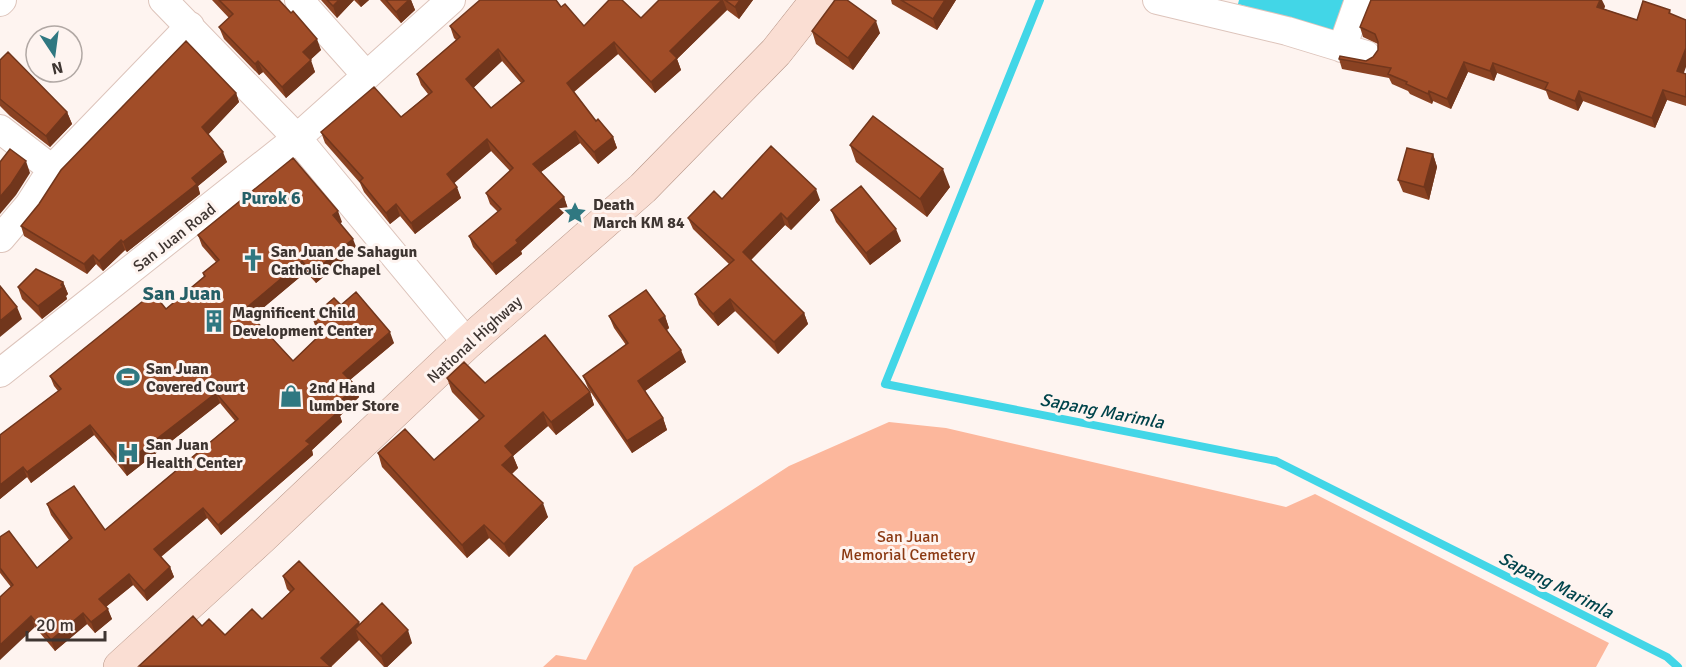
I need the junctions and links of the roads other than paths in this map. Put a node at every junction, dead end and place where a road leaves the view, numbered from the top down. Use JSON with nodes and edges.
{"nodes":[{"id":1,"x":163,"y":0,"type":"edge"},
{"id":2,"x":299,"y":0,"type":"edge"},
{"id":3,"x":451,"y":0,"type":"edge"},
{"id":4,"x":817,"y":0,"type":"edge"},
{"id":5,"x":1157,"y":0,"type":"edge"},
{"id":6,"x":1359,"y":0,"type":"edge"},
{"id":7,"x":190,"y":26,"type":"junction"},
{"id":8,"x":366,"y":75,"type":"junction"},
{"id":9,"x":0,"y":129,"type":"edge"},
{"id":10,"x":297,"y":138,"type":"junction"},
{"id":11,"x":52,"y":169,"type":"junction"},
{"id":12,"x":1,"y":238,"type":"edge"},
{"id":13,"x":468,"y":343,"type":"junction"},
{"id":14,"x":0,"y":373,"type":"edge"},
{"id":15,"x":120,"y":667,"type":"edge"}],
"edges":[{"from":1,"to":7,"type":"street"},
{"from":2,"to":8,"type":"street"},
{"from":3,"to":8,"type":"street","name":"San Juan Road"},
{"from":4,"to":13,"type":"main road","name":"National Highway"},
{"from":5,"to":6,"type":"street"},
{"from":7,"to":10,"type":"street"},
{"from":7,"to":11,"type":"street"},
{"from":8,"to":10,"type":"street","name":"San Juan Road"},
{"from":9,"to":11,"type":"street"},
{"from":10,"to":13,"type":"street"},
{"from":10,"to":14,"type":"street","name":"San Juan Road"},
{"from":11,"to":12,"type":"street"},
{"from":13,"to":15,"type":"main road","name":"National Highway"}]}
